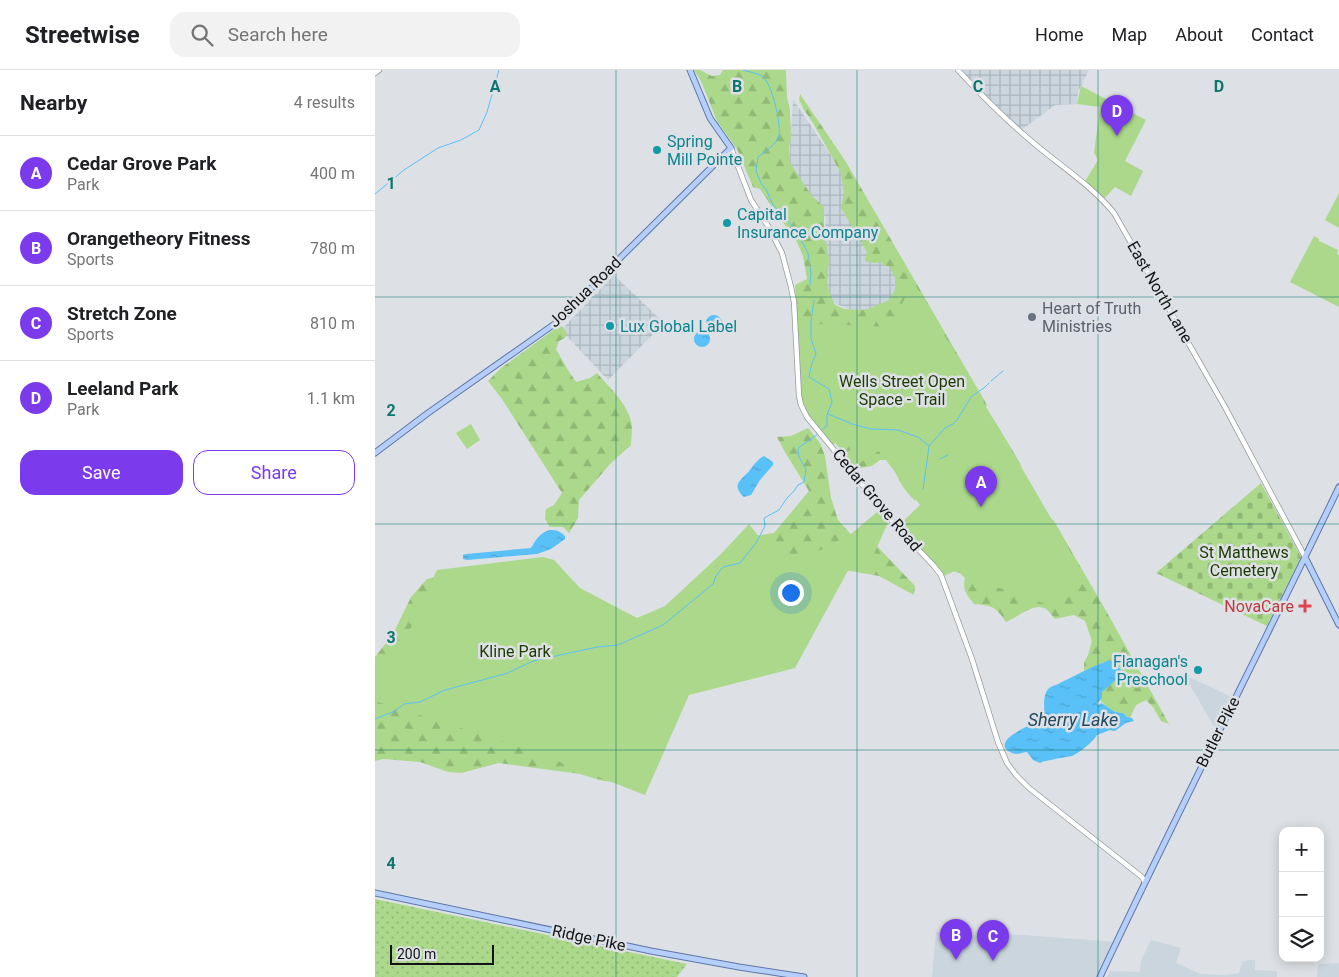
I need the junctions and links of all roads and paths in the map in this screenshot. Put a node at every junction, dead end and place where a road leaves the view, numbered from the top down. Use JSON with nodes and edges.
{"nodes":[{"id":1,"x":379,"y":70,"type":"edge"},
{"id":2,"x":690,"y":70,"type":"edge"},
{"id":3,"x":958,"y":70,"type":"edge"},
{"id":4,"x":375,"y":73,"type":"edge"},
{"id":5,"x":731,"y":148,"type":"junction"},
{"id":6,"x":375,"y":453,"type":"edge"},
{"id":7,"x":1339,"y":487,"type":"edge"},
{"id":8,"x":1305,"y":557,"type":"junction"},
{"id":9,"x":1339,"y":625,"type":"edge"},
{"id":10,"x":1145,"y":882,"type":"junction"},
{"id":11,"x":375,"y":893,"type":"edge"},
{"id":12,"x":804,"y":977,"type":"edge"},
{"id":13,"x":1100,"y":977,"type":"edge"}],
"edges":[{"from":1,"to":4,"type":"street"},
{"from":2,"to":5,"type":"main road","name":"Cedar Grove Road"},
{"from":3,"to":8,"type":"street","name":"East North Lane"},
{"from":5,"to":6,"type":"main road","name":"Joshua Road"},
{"from":5,"to":10,"type":"street","name":"Cedar Grove Road"},
{"from":7,"to":8,"type":"main road","name":"Butler Pike"},
{"from":8,"to":9,"type":"main road"},
{"from":8,"to":10,"type":"main road","name":"Butler Pike"},
{"from":10,"to":13,"type":"main road","name":"Butler Pike"},
{"from":11,"to":12,"type":"main road","name":"Ridge Pike"}]}
